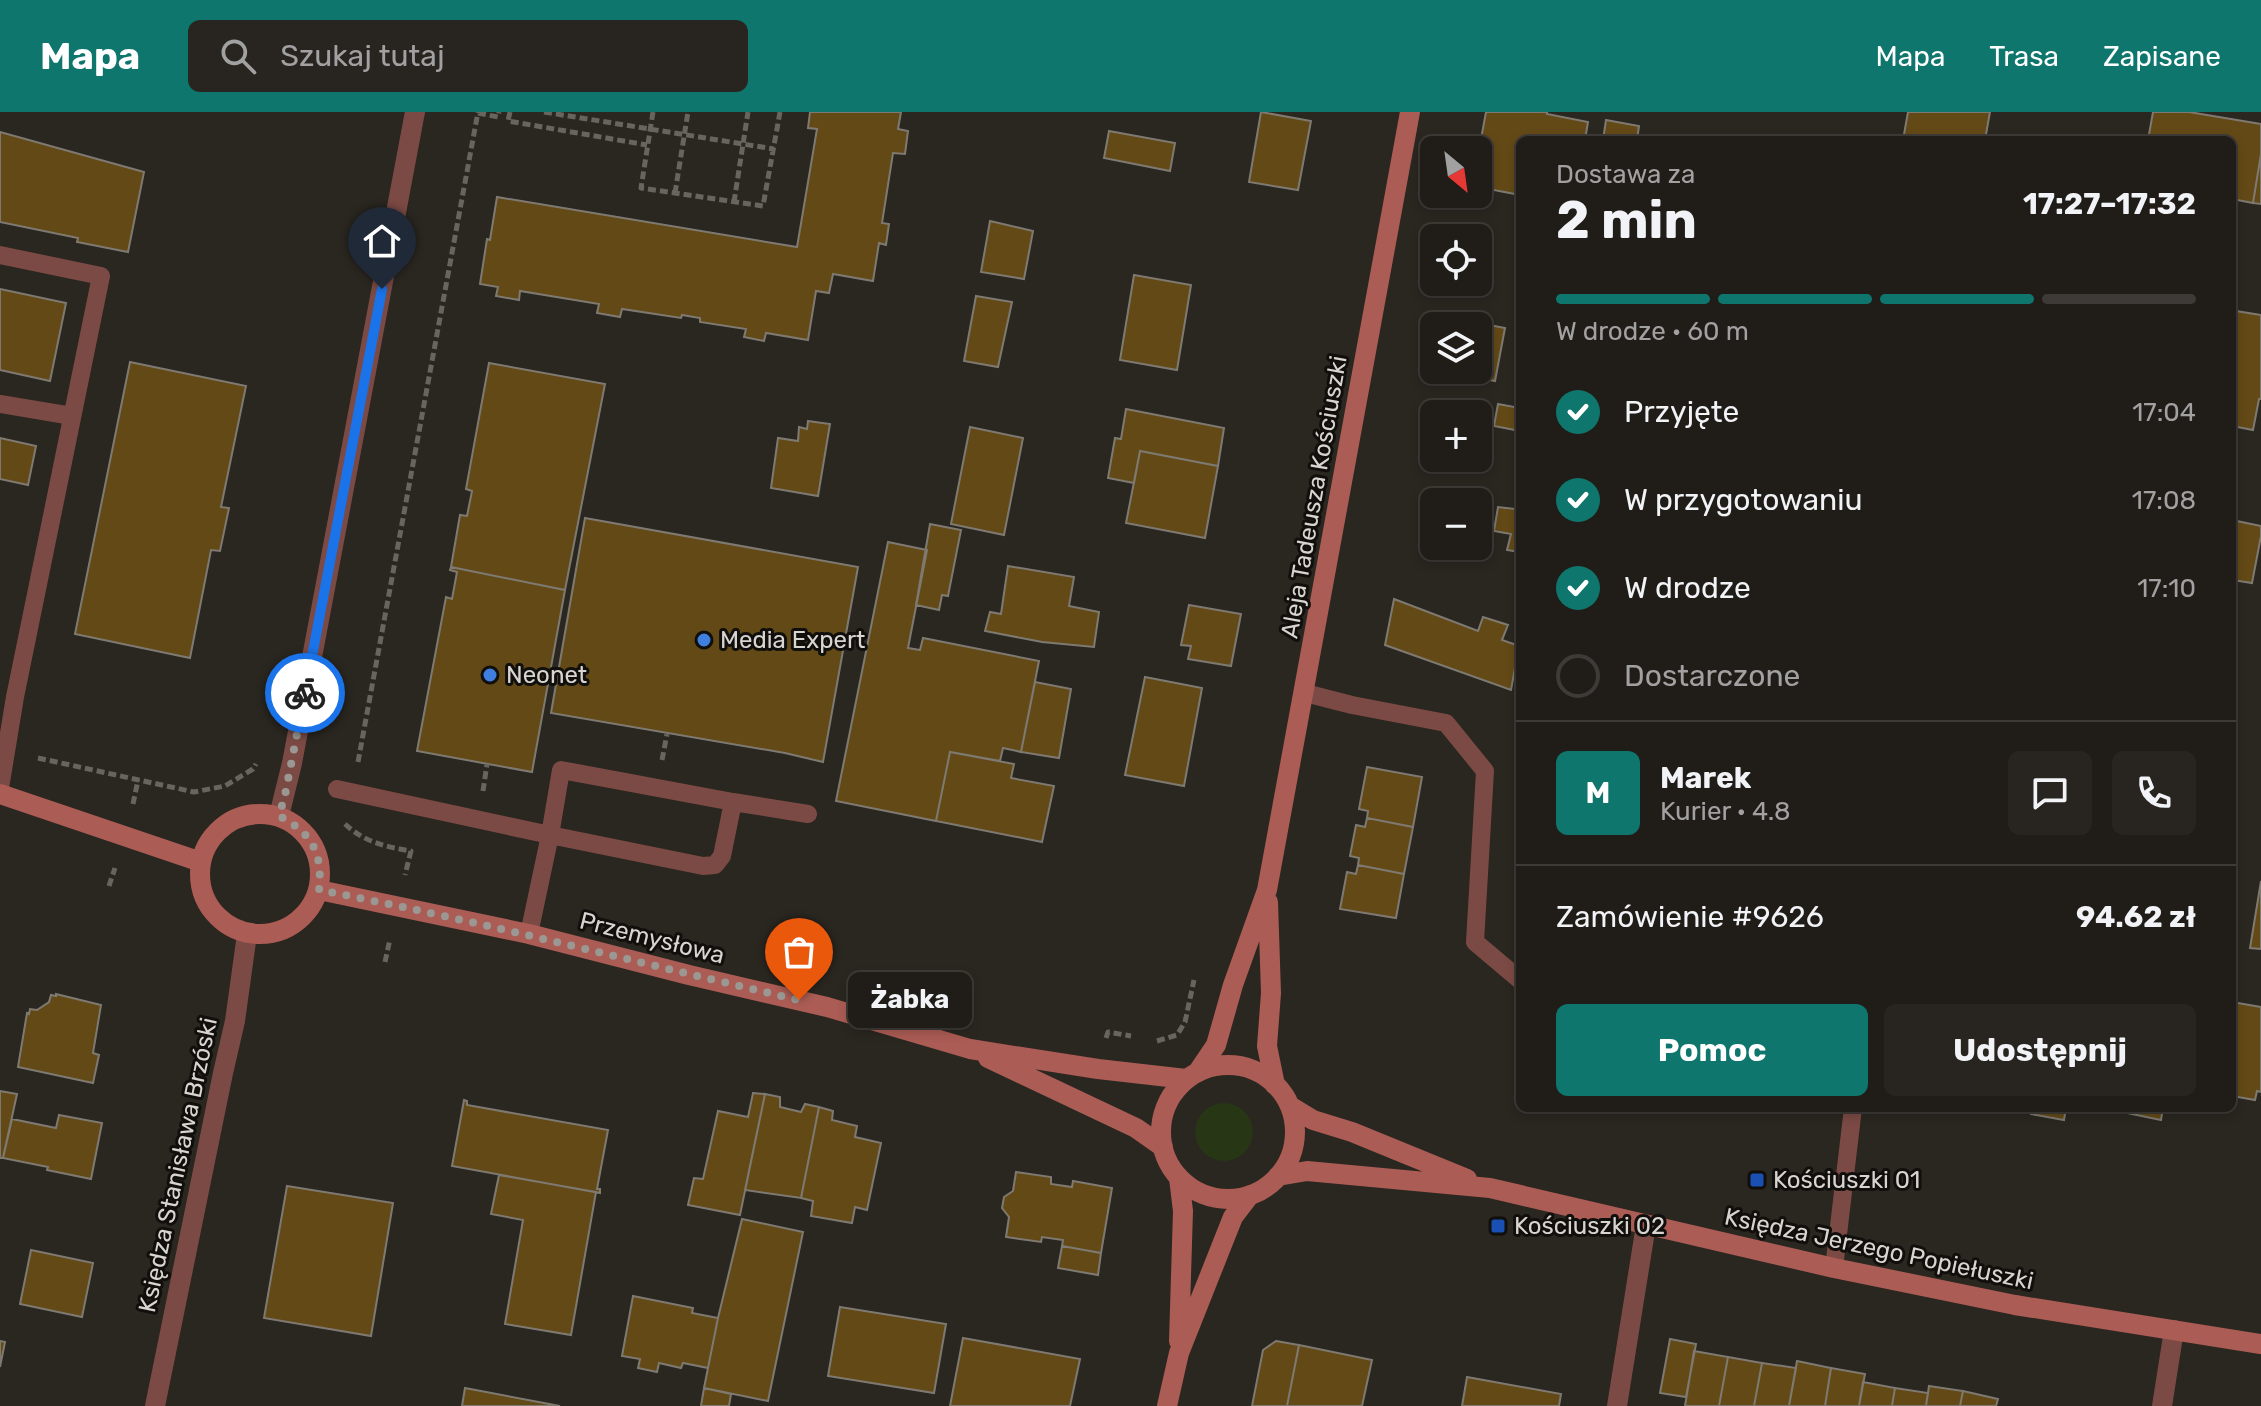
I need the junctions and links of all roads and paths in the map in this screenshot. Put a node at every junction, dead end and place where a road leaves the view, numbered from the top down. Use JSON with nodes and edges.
{"nodes":[{"id":1,"x":415,"y":112,"type":"edge"},
{"id":2,"x":478,"y":112,"type":"edge"},
{"id":3,"x":499,"y":112,"type":"edge"},
{"id":4,"x":510,"y":112,"type":"edge"},
{"id":5,"x":544,"y":112,"type":"edge"},
{"id":6,"x":653,"y":112,"type":"edge"},
{"id":7,"x":688,"y":112,"type":"edge"},
{"id":8,"x":748,"y":112,"type":"edge"},
{"id":9,"x":780,"y":112,"type":"edge"},
{"id":10,"x":1410,"y":112,"type":"edge"},
{"id":11,"x":650,"y":130,"type":"junction"},
{"id":12,"x":684,"y":136,"type":"junction"},
{"id":13,"x":743,"y":144,"type":"junction"},
{"id":14,"x":647,"y":145,"type":"junction"},
{"id":15,"x":774,"y":149,"type":"junction"},
{"id":16,"x":675,"y":193,"type":"junction"},
{"id":17,"x":734,"y":202,"type":"junction"},
{"id":18,"x":0,"y":255,"type":"edge"},
{"id":19,"x":0,"y":404,"type":"edge"},
{"id":20,"x":72,"y":416,"type":"junction"},
{"id":21,"x":1305,"y":693,"type":"junction"},
{"id":22,"x":6,"y":751,"type":"junction"},
{"id":23,"x":260,"y":757,"type":"dead end"},
{"id":24,"x":356,"y":773,"type":"dead end"},
{"id":25,"x":337,"y":789,"type":"dead end"},
{"id":26,"x":0,"y":791,"type":"edge"},
{"id":27,"x":733,"y":802,"type":"junction"},
{"id":28,"x":808,"y":814,"type":"dead end"},
{"id":29,"x":336,"y":815,"type":"dead end"},
{"id":30,"x":279,"y":816,"type":"junction"},
{"id":31,"x":550,"y":835,"type":"junction"},
{"id":32,"x":201,"y":862,"type":"junction"},
{"id":33,"x":319,"y":890,"type":"junction"},
{"id":34,"x":1267,"y":890,"type":"junction"},
{"id":35,"x":397,"y":905,"type":"junction"},
{"id":36,"x":247,"y":934,"type":"junction"},
{"id":37,"x":529,"y":934,"type":"junction"},
{"id":38,"x":385,"y":962,"type":"dead end"},
{"id":39,"x":1516,"y":977,"type":"edge"},
{"id":40,"x":970,"y":1049,"type":"junction"},
{"id":41,"x":1191,"y":1076,"type":"junction"},
{"id":42,"x":1275,"y":1085,"type":"junction"},
{"id":43,"x":1290,"y":1106,"type":"junction"},
{"id":44,"x":1853,"y":1112,"type":"edge"},
{"id":45,"x":1163,"y":1147,"type":"junction"},
{"id":46,"x":1278,"y":1176,"type":"junction"},
{"id":47,"x":1179,"y":1178,"type":"junction"},
{"id":48,"x":1490,"y":1188,"type":"junction"},
{"id":49,"x":1250,"y":1195,"type":"junction"},
{"id":50,"x":1646,"y":1225,"type":"junction"},
{"id":51,"x":1834,"y":1268,"type":"junction"},
{"id":52,"x":2174,"y":1330,"type":"junction"},
{"id":53,"x":2261,"y":1344,"type":"edge"},
{"id":54,"x":1179,"y":1353,"type":"junction"},
{"id":55,"x":155,"y":1406,"type":"edge"},
{"id":56,"x":1167,"y":1406,"type":"edge"},
{"id":57,"x":1617,"y":1406,"type":"edge"},
{"id":58,"x":2162,"y":1406,"type":"edge"}],
"edges":[{"from":1,"to":30,"type":"street"},
{"from":2,"to":3,"type":"path"},
{"from":2,"to":24,"type":"path"},
{"from":4,"to":14,"type":"path"},
{"from":5,"to":11,"type":"path"},
{"from":6,"to":11,"type":"path"},
{"from":7,"to":12,"type":"path"},
{"from":8,"to":13,"type":"path"},
{"from":9,"to":15,"type":"path"},
{"from":10,"to":21,"type":"street","name":"Aleja Tadeusza Kościuszki"},
{"from":11,"to":12,"type":"path"},
{"from":11,"to":14,"type":"path"},
{"from":12,"to":13,"type":"path"},
{"from":12,"to":16,"type":"path"},
{"from":13,"to":15,"type":"path"},
{"from":13,"to":17,"type":"path"},
{"from":14,"to":16,"type":"path"},
{"from":15,"to":17,"type":"path"},
{"from":16,"to":17,"type":"path"},
{"from":18,"to":20,"type":"lane"},
{"from":19,"to":20,"type":"lane"},
{"from":20,"to":22,"type":"lane"},
{"from":21,"to":34,"type":"street","name":"Aleja Tadeusza Kościuszki"},
{"from":21,"to":39,"type":"lane"},
{"from":22,"to":23,"type":"path"},
{"from":22,"to":26,"type":"lane"},
{"from":25,"to":31,"type":"lane"},
{"from":26,"to":32,"type":"street"},
{"from":27,"to":28,"type":"lane"},
{"from":27,"to":31,"type":"lane"},
{"from":27,"to":31,"type":"lane"},
{"from":29,"to":35,"type":"path"},
{"from":30,"to":32,"type":"street"},
{"from":30,"to":33,"type":"street"},
{"from":31,"to":37,"type":"lane"},
{"from":32,"to":36,"type":"street"},
{"from":33,"to":35,"type":"street","name":"Przemysłowa"},
{"from":33,"to":36,"type":"street"},
{"from":34,"to":41,"type":"street","name":"Aleja Tadeusza Kościuszki"},
{"from":34,"to":42,"type":"street","name":"Aleja Tadeusza Kościuszki"},
{"from":35,"to":37,"type":"street","name":"Przemysłowa"},
{"from":35,"to":38,"type":"path"},
{"from":36,"to":55,"type":"street","name":"Księdza Stanisława Brzóski"},
{"from":37,"to":40,"type":"street","name":"Przemysłowa"},
{"from":40,"to":41,"type":"street"},
{"from":40,"to":45,"type":"street"},
{"from":41,"to":42,"type":"street"},
{"from":41,"to":45,"type":"street"},
{"from":42,"to":43,"type":"street"},
{"from":43,"to":46,"type":"street"},
{"from":43,"to":48,"type":"street","name":"Księdza Jerzego Popiełuszki"},
{"from":44,"to":51,"type":"lane"},
{"from":45,"to":47,"type":"street"},
{"from":46,"to":48,"type":"street","name":"Księdza Jerzego Popiełuszki"},
{"from":46,"to":49,"type":"street"},
{"from":47,"to":49,"type":"street"},
{"from":47,"to":54,"type":"street"},
{"from":48,"to":50,"type":"street","name":"Księdza Jerzego Popiełuszki"},
{"from":49,"to":54,"type":"street"},
{"from":50,"to":51,"type":"street","name":"Księdza Jerzego Popiełuszki"},
{"from":50,"to":57,"type":"street"},
{"from":51,"to":52,"type":"street","name":"Księdza Jerzego Popiełuszki"},
{"from":52,"to":53,"type":"street","name":"Księdza Jerzego Popiełuszki"},
{"from":52,"to":58,"type":"street"},
{"from":54,"to":56,"type":"street"}]}
